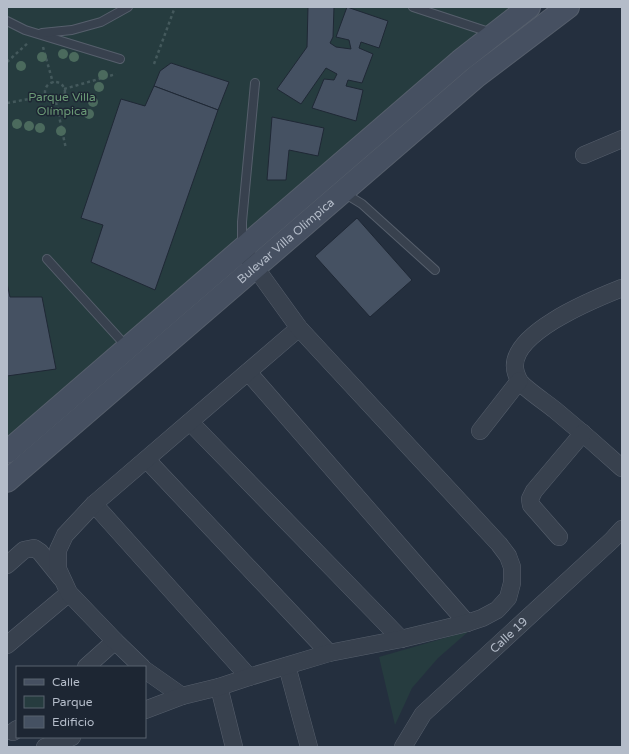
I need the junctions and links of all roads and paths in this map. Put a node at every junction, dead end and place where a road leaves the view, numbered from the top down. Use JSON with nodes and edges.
{"nodes":[{"id":1,"x":128,"y":7,"type":"edge"},
{"id":2,"x":175,"y":7,"type":"edge"},
{"id":3,"x":413,"y":7,"type":"edge"},
{"id":4,"x":529,"y":7,"type":"edge"},
{"id":5,"x":568,"y":7,"type":"edge"},
{"id":6,"x":7,"y":21,"type":"edge"},
{"id":7,"x":37,"y":33,"type":"junction"},
{"id":8,"x":495,"y":34,"type":"junction"},
{"id":9,"x":120,"y":59,"type":"dead end"},
{"id":10,"x":7,"y":62,"type":"edge"},
{"id":11,"x":154,"y":64,"type":"dead end"},
{"id":12,"x":116,"y":74,"type":"dead end"},
{"id":13,"x":53,"y":83,"type":"junction"},
{"id":14,"x":256,"y":83,"type":"dead end"},
{"id":15,"x":64,"y":89,"type":"junction"},
{"id":16,"x":46,"y":96,"type":"junction"},
{"id":17,"x":56,"y":102,"type":"junction"},
{"id":18,"x":7,"y":103,"type":"edge"},
{"id":19,"x":622,"y":139,"type":"edge"},
{"id":20,"x":66,"y":148,"type":"dead end"},
{"id":21,"x":584,"y":155,"type":"dead end"},
{"id":22,"x":342,"y":192,"type":"junction"},
{"id":23,"x":242,"y":249,"type":"junction"},
{"id":24,"x":47,"y":259,"type":"dead end"},
{"id":25,"x":255,"y":266,"type":"junction"},
{"id":26,"x":435,"y":270,"type":"dead end"},
{"id":27,"x":622,"y":288,"type":"edge"},
{"id":28,"x":299,"y":328,"type":"junction"},
{"id":29,"x":127,"y":347,"type":"junction"},
{"id":30,"x":248,"y":372,"type":"junction"},
{"id":31,"x":519,"y":381,"type":"junction"},
{"id":32,"x":190,"y":422,"type":"junction"},
{"id":33,"x":480,"y":432,"type":"dead end"},
{"id":34,"x":583,"y":433,"type":"junction"},
{"id":35,"x":7,"y":452,"type":"edge"},
{"id":36,"x":147,"y":460,"type":"junction"},
{"id":37,"x":622,"y":468,"type":"edge"},
{"id":38,"x":7,"y":480,"type":"edge"},
{"id":39,"x":94,"y":504,"type":"junction"},
{"id":40,"x":622,"y":529,"type":"edge"},
{"id":41,"x":559,"y":537,"type":"dead end"},
{"id":42,"x":7,"y":565,"type":"edge"},
{"id":43,"x":65,"y":586,"type":"junction"},
{"id":44,"x":467,"y":623,"type":"junction"},
{"id":45,"x":401,"y":638,"type":"junction"},
{"id":46,"x":115,"y":641,"type":"junction"},
{"id":47,"x":7,"y":645,"type":"edge"},
{"id":48,"x":329,"y":653,"type":"junction"},
{"id":49,"x":87,"y":666,"type":"edge"},
{"id":50,"x":141,"y":666,"type":"edge"},
{"id":51,"x":287,"y":666,"type":"junction"},
{"id":52,"x":146,"y":671,"type":"edge"},
{"id":53,"x":249,"y":677,"type":"junction"},
{"id":54,"x":219,"y":687,"type":"junction"},
{"id":55,"x":182,"y":696,"type":"junction"},
{"id":56,"x":146,"y":710,"type":"edge"},
{"id":57,"x":69,"y":738,"type":"edge"},
{"id":58,"x":45,"y":747,"type":"edge"},
{"id":59,"x":234,"y":747,"type":"edge"},
{"id":60,"x":309,"y":747,"type":"edge"},
{"id":61,"x":403,"y":747,"type":"edge"}],
"edges":[{"from":1,"to":7,"type":"lane"},
{"from":2,"to":11,"type":"path"},
{"from":3,"to":8,"type":"lane"},
{"from":4,"to":8,"type":"main road","name":"Bulevar Villa Olímpica"},
{"from":5,"to":22,"type":"main road","name":"Bulevar Villa Olímpica"},
{"from":6,"to":7,"type":"lane"},
{"from":7,"to":9,"type":"lane"},
{"from":7,"to":10,"type":"path"},
{"from":7,"to":13,"type":"path"},
{"from":8,"to":23,"type":"main road","name":"Bulevar Villa Olímpica"},
{"from":12,"to":15,"type":"path"},
{"from":13,"to":15,"type":"path"},
{"from":13,"to":16,"type":"path"},
{"from":14,"to":23,"type":"lane"},
{"from":15,"to":17,"type":"path"},
{"from":16,"to":17,"type":"path"},
{"from":16,"to":18,"type":"path"},
{"from":17,"to":20,"type":"path"},
{"from":19,"to":21,"type":"street"},
{"from":22,"to":25,"type":"main road","name":"Bulevar Villa Olímpica"},
{"from":22,"to":26,"type":"lane"},
{"from":23,"to":25,"type":"street"},
{"from":23,"to":29,"type":"main road","name":"Bulevar Villa Olímpica"},
{"from":24,"to":29,"type":"lane"},
{"from":25,"to":28,"type":"street"},
{"from":25,"to":38,"type":"main road","name":"Bulevar Villa Olímpica"},
{"from":27,"to":31,"type":"street"},
{"from":28,"to":30,"type":"street"},
{"from":28,"to":44,"type":"street"},
{"from":29,"to":35,"type":"main road","name":"Bulevar Villa Olímpica"},
{"from":30,"to":32,"type":"street"},
{"from":30,"to":44,"type":"street"},
{"from":31,"to":33,"type":"street"},
{"from":31,"to":34,"type":"street"},
{"from":32,"to":36,"type":"street"},
{"from":32,"to":45,"type":"street"},
{"from":34,"to":37,"type":"street"},
{"from":34,"to":41,"type":"street"},
{"from":36,"to":39,"type":"street"},
{"from":36,"to":48,"type":"street"},
{"from":39,"to":43,"type":"street"},
{"from":39,"to":53,"type":"street"},
{"from":40,"to":61,"type":"street","name":"Calle 19"},
{"from":42,"to":43,"type":"street"},
{"from":43,"to":46,"type":"street"},
{"from":43,"to":47,"type":"street"},
{"from":44,"to":45,"type":"street"},
{"from":45,"to":48,"type":"street"},
{"from":46,"to":49,"type":"street"},
{"from":46,"to":50,"type":"street"},
{"from":48,"to":51,"type":"street"},
{"from":51,"to":53,"type":"street"},
{"from":51,"to":60,"type":"street"},
{"from":52,"to":55,"type":"street"},
{"from":53,"to":54,"type":"street"},
{"from":54,"to":55,"type":"street"},
{"from":54,"to":59,"type":"street"},
{"from":55,"to":56,"type":"street"},
{"from":57,"to":58,"type":"street"}]}
